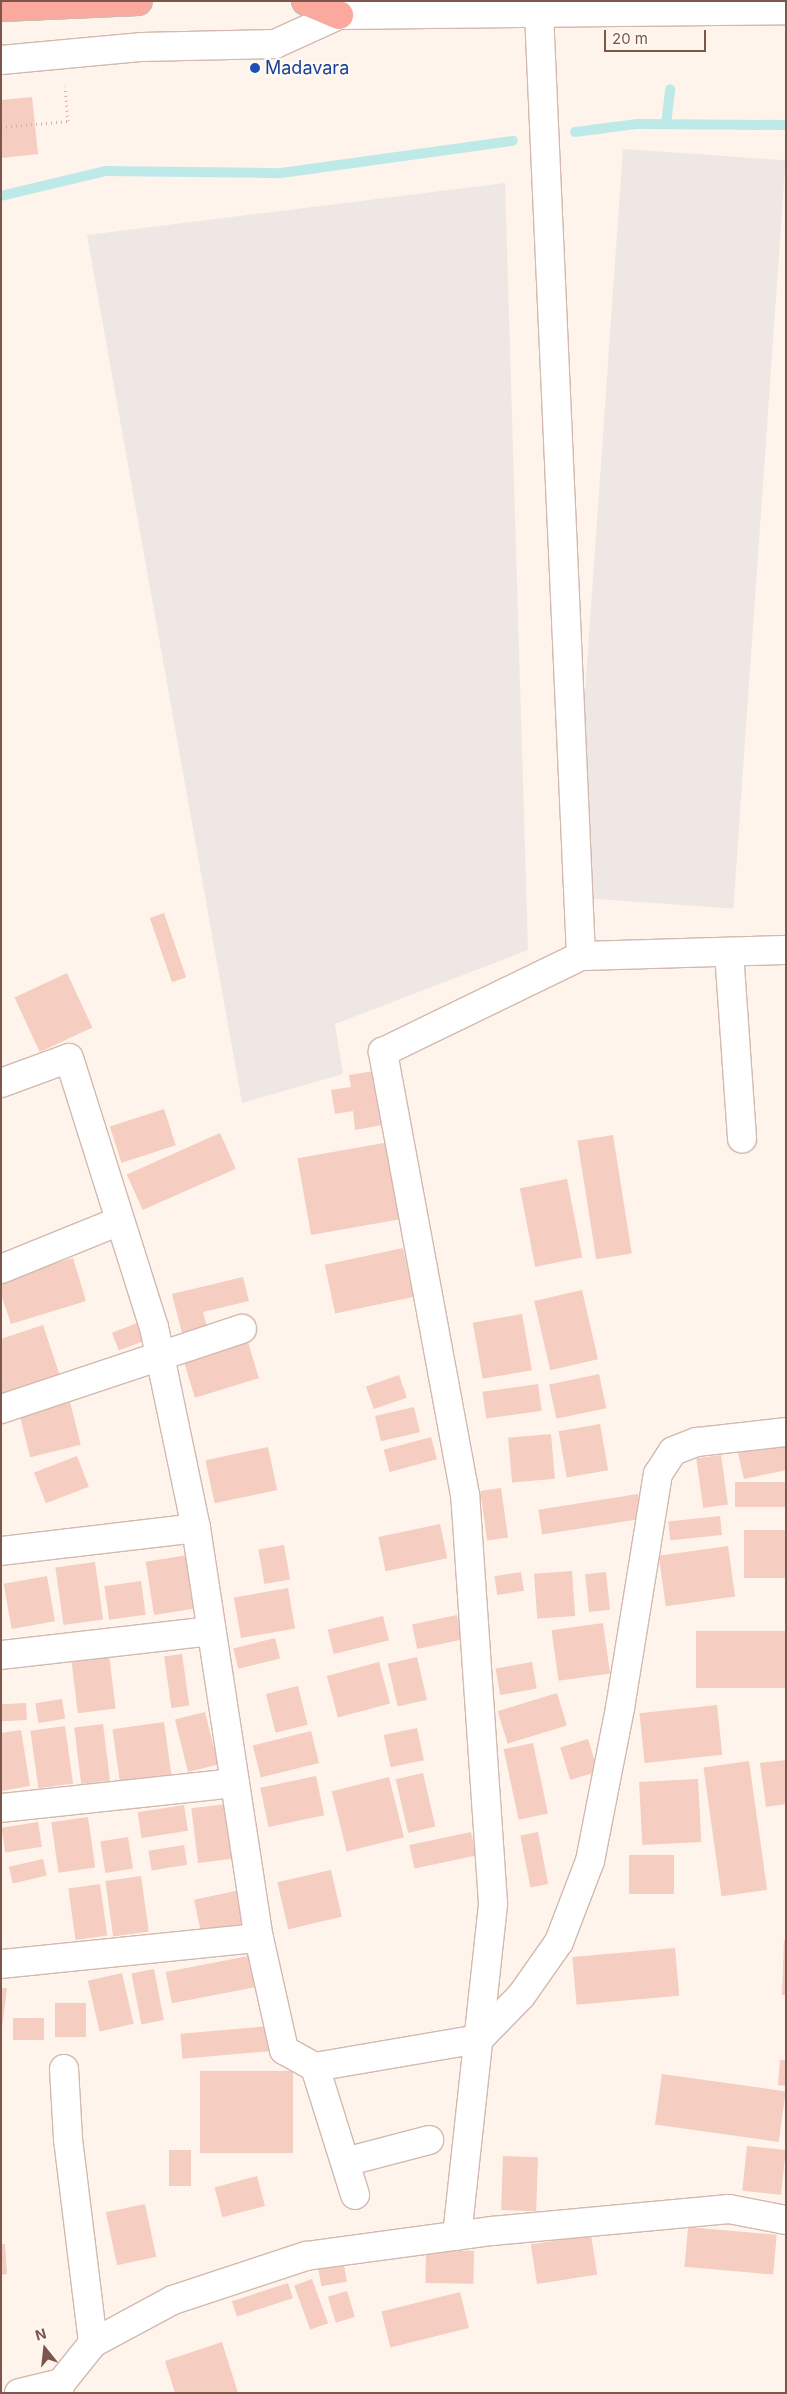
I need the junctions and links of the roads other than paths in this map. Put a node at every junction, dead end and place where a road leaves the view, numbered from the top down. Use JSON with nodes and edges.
{"nodes":[{"id":1,"x":138,"y":1,"type":"edge"},
{"id":2,"x":306,"y":1,"type":"edge"},
{"id":3,"x":540,"y":5,"type":"edge"},
{"id":4,"x":1,"y":7,"type":"edge"},
{"id":5,"x":786,"y":10,"type":"edge"},
{"id":6,"x":339,"y":15,"type":"junction"},
{"id":7,"x":1,"y":60,"type":"edge"},
{"id":8,"x":786,"y":950,"type":"edge"},
{"id":9,"x":729,"y":952,"type":"junction"},
{"id":10,"x":581,"y":956,"type":"junction"},
{"id":11,"x":1,"y":1082,"type":"edge"},
{"id":12,"x":742,"y":1139,"type":"dead end"},
{"id":13,"x":120,"y":1221,"type":"junction"},
{"id":14,"x":1,"y":1269,"type":"edge"},
{"id":15,"x":242,"y":1329,"type":"dead end"},
{"id":16,"x":160,"y":1355,"type":"junction"},
{"id":17,"x":1,"y":1410,"type":"edge"},
{"id":18,"x":786,"y":1432,"type":"edge"},
{"id":19,"x":196,"y":1528,"type":"junction"},
{"id":20,"x":1,"y":1551,"type":"edge"},
{"id":21,"x":211,"y":1631,"type":"junction"},
{"id":22,"x":1,"y":1655,"type":"edge"},
{"id":23,"x":235,"y":1784,"type":"junction"},
{"id":24,"x":1,"y":1808,"type":"edge"},
{"id":25,"x":259,"y":1938,"type":"junction"},
{"id":26,"x":1,"y":1964,"type":"edge"},
{"id":27,"x":479,"y":2038,"type":"junction"},
{"id":28,"x":315,"y":2066,"type":"junction"},
{"id":29,"x":64,"y":2069,"type":"dead end"},
{"id":30,"x":429,"y":2140,"type":"dead end"},
{"id":31,"x":345,"y":2162,"type":"junction"},
{"id":32,"x":355,"y":2195,"type":"dead end"},
{"id":33,"x":786,"y":2220,"type":"edge"},
{"id":34,"x":457,"y":2236,"type":"junction"},
{"id":35,"x":93,"y":2343,"type":"junction"},
{"id":36,"x":60,"y":2388,"type":"edge"},
{"id":37,"x":19,"y":2393,"type":"edge"}],
"edges":[{"from":1,"to":4,"type":"highway"},
{"from":2,"to":6,"type":"highway"},
{"from":3,"to":5,"type":"street"},
{"from":3,"to":6,"type":"street"},
{"from":3,"to":10,"type":"street"},
{"from":6,"to":7,"type":"street"},
{"from":8,"to":9,"type":"street"},
{"from":9,"to":10,"type":"street"},
{"from":9,"to":12,"type":"street"},
{"from":10,"to":27,"type":"street"},
{"from":11,"to":13,"type":"street"},
{"from":13,"to":14,"type":"street"},
{"from":13,"to":16,"type":"street"},
{"from":15,"to":16,"type":"street"},
{"from":16,"to":17,"type":"street"},
{"from":16,"to":19,"type":"street"},
{"from":18,"to":27,"type":"street"},
{"from":19,"to":20,"type":"street"},
{"from":19,"to":21,"type":"street"},
{"from":21,"to":22,"type":"street"},
{"from":21,"to":23,"type":"street"},
{"from":23,"to":24,"type":"street"},
{"from":23,"to":25,"type":"street"},
{"from":25,"to":26,"type":"street"},
{"from":25,"to":28,"type":"street"},
{"from":27,"to":28,"type":"street"},
{"from":27,"to":34,"type":"street"},
{"from":28,"to":31,"type":"street"},
{"from":29,"to":35,"type":"street"},
{"from":30,"to":31,"type":"street"},
{"from":31,"to":32,"type":"street"},
{"from":33,"to":34,"type":"street"},
{"from":34,"to":35,"type":"street"},
{"from":35,"to":36,"type":"street"},
{"from":36,"to":37,"type":"street"}]}
